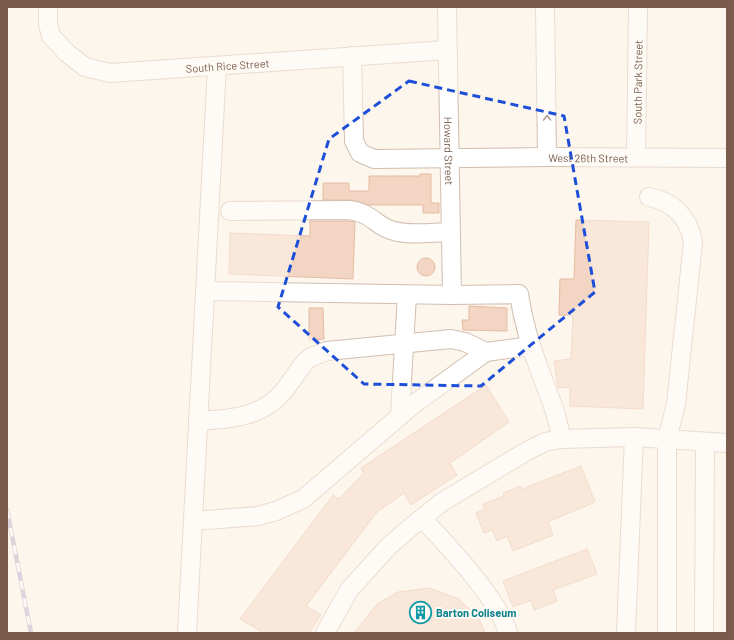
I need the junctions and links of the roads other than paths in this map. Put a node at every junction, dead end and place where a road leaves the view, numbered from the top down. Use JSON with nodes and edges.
{"nodes":[{"id":1,"x":48,"y":7,"type":"edge"},
{"id":2,"x":447,"y":7,"type":"edge"},
{"id":3,"x":545,"y":7,"type":"edge"},
{"id":4,"x":638,"y":7,"type":"edge"},
{"id":5,"x":447,"y":50,"type":"junction"},
{"id":6,"x":352,"y":56,"type":"junction"},
{"id":7,"x":217,"y":66,"type":"junction"},
{"id":8,"x":547,"y":157,"type":"junction"},
{"id":9,"x":636,"y":157,"type":"junction"},
{"id":10,"x":727,"y":158,"type":"edge"},
{"id":11,"x":450,"y":159,"type":"junction"},
{"id":12,"x":649,"y":197,"type":"dead end"},
{"id":13,"x":230,"y":211,"type":"dead end"},
{"id":14,"x":451,"y":232,"type":"junction"},
{"id":15,"x":205,"y":291,"type":"junction"},
{"id":16,"x":407,"y":294,"type":"junction"},
{"id":17,"x":452,"y":295,"type":"junction"},
{"id":18,"x":404,"y":343,"type":"junction"},
{"id":19,"x":530,"y":346,"type":"junction"},
{"id":20,"x":486,"y":352,"type":"junction"},
{"id":21,"x":400,"y":415,"type":"junction"},
{"id":22,"x":198,"y":421,"type":"junction"},
{"id":23,"x":634,"y":437,"type":"junction"},
{"id":24,"x":561,"y":439,"type":"junction"},
{"id":25,"x":667,"y":440,"type":"junction"},
{"id":26,"x":705,"y":442,"type":"junction"},
{"id":27,"x":727,"y":443,"type":"edge"},
{"id":28,"x":422,"y":518,"type":"junction"},
{"id":29,"x":193,"y":520,"type":"junction"},
{"id":30,"x":187,"y":633,"type":"edge"},
{"id":31,"x":325,"y":633,"type":"edge"},
{"id":32,"x":508,"y":633,"type":"edge"},
{"id":33,"x":626,"y":633,"type":"edge"},
{"id":34,"x":667,"y":633,"type":"edge"},
{"id":35,"x":704,"y":633,"type":"edge"}],
"edges":[{"from":1,"to":7,"type":"street","name":"South Rice Street"},
{"from":2,"to":5,"type":"street","name":"Howard Street"},
{"from":8,"to":3,"type":"street","one_way":true},
{"from":4,"to":9,"type":"street","name":"South Park Street"},
{"from":5,"to":6,"type":"street","name":"South Rice Street"},
{"from":5,"to":11,"type":"street","name":"Howard Street"},
{"from":6,"to":7,"type":"street","name":"South Rice Street"},
{"from":6,"to":11,"type":"street","name":"West 26th Street"},
{"from":7,"to":15,"type":"street"},
{"from":8,"to":9,"type":"street","name":"West 26th Street"},
{"from":8,"to":11,"type":"street","name":"West 26th Street"},
{"from":9,"to":10,"type":"street","name":"West 26th Street"},
{"from":11,"to":14,"type":"street","name":"Howard Street"},
{"from":12,"to":25,"type":"street"},
{"from":13,"to":14,"type":"street"},
{"from":14,"to":17,"type":"street","name":"Howard Street"},
{"from":15,"to":16,"type":"street"},
{"from":15,"to":22,"type":"street"},
{"from":16,"to":17,"type":"street"},
{"from":16,"to":18,"type":"street"},
{"from":17,"to":19,"type":"street"},
{"from":18,"to":20,"type":"street"},
{"from":18,"to":21,"type":"street"},
{"from":18,"to":22,"type":"street"},
{"from":19,"to":20,"type":"street"},
{"from":19,"to":24,"type":"street"},
{"from":20,"to":21,"type":"street"},
{"from":21,"to":29,"type":"street"},
{"from":22,"to":29,"type":"street"},
{"from":23,"to":24,"type":"street"},
{"from":23,"to":25,"type":"street"},
{"from":23,"to":33,"type":"street"},
{"from":24,"to":28,"type":"street"},
{"from":25,"to":26,"type":"street"},
{"from":25,"to":34,"type":"street"},
{"from":26,"to":27,"type":"street"},
{"from":26,"to":35,"type":"street"},
{"from":28,"to":31,"type":"street"},
{"from":28,"to":32,"type":"street"},
{"from":29,"to":30,"type":"street"}]}
